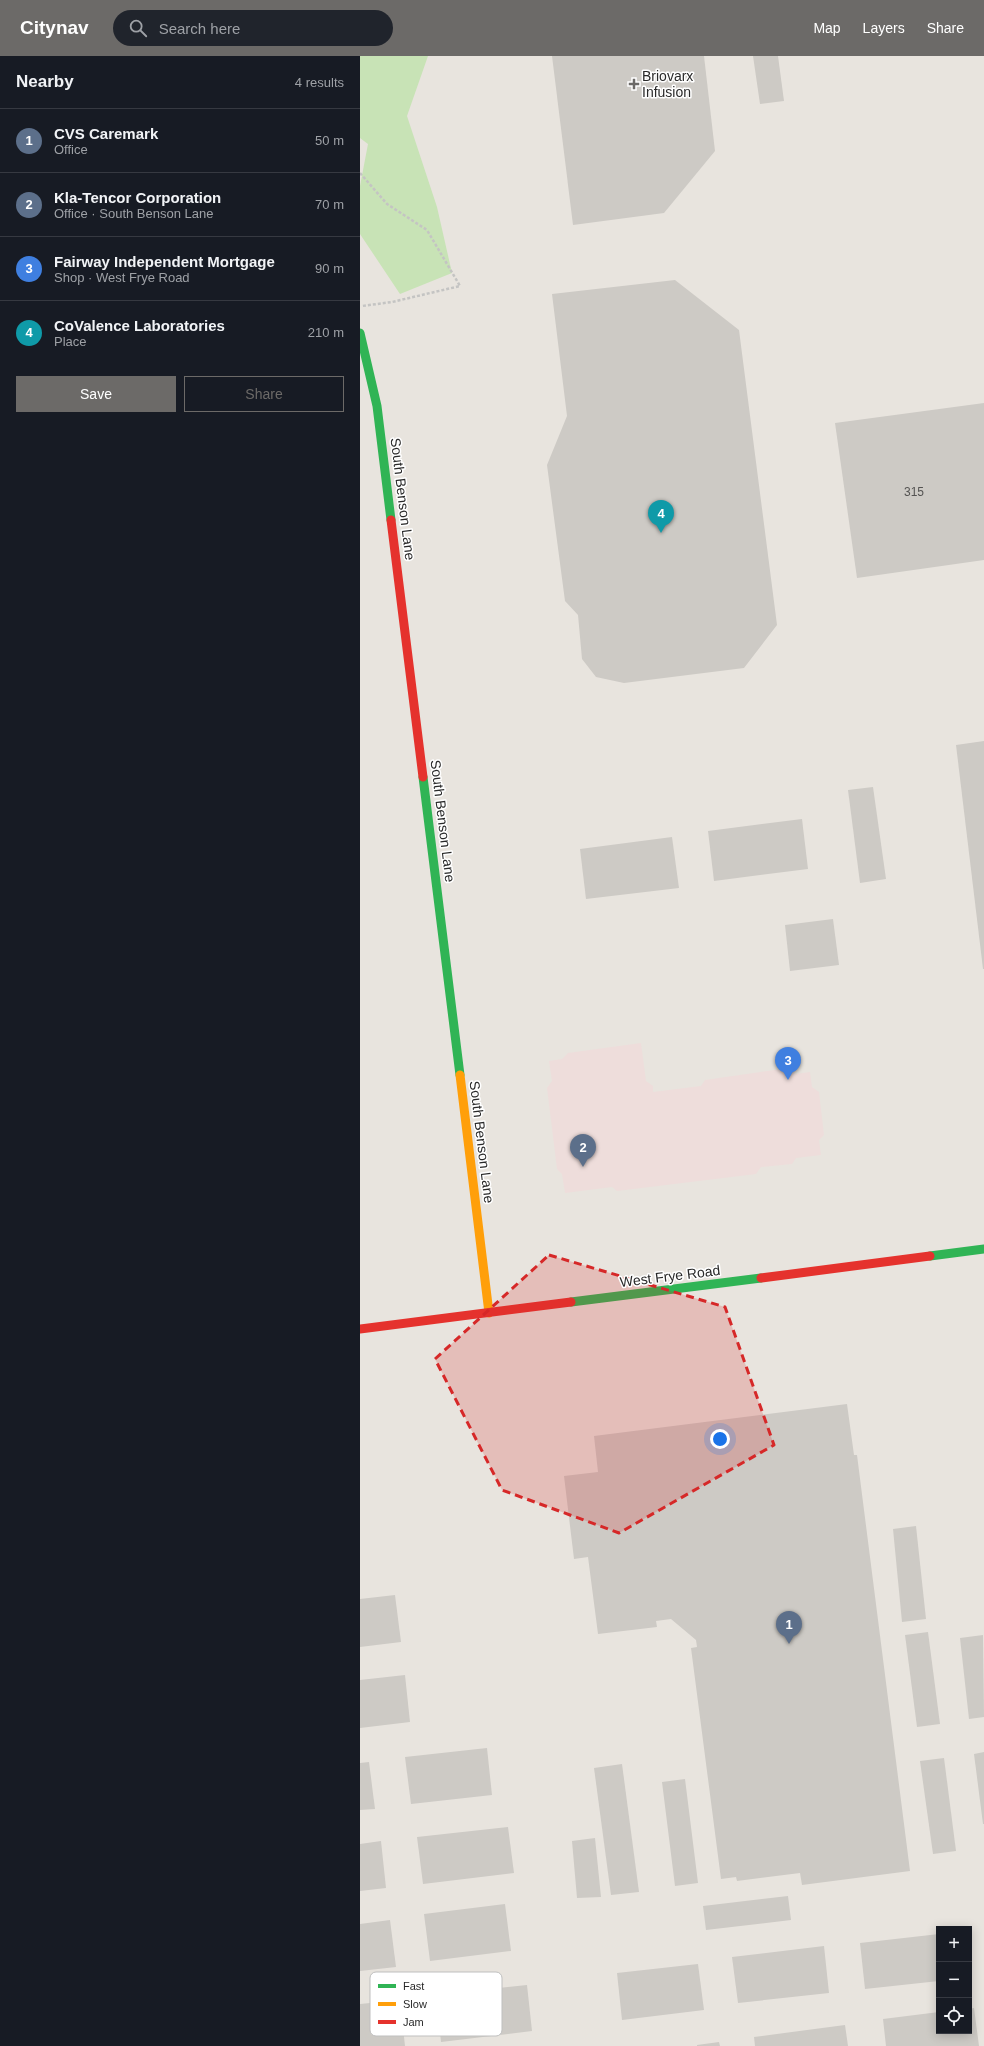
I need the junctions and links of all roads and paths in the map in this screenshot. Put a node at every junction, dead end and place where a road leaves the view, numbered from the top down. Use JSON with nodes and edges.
{"nodes":[{"id":1,"x":360,"y":173,"type":"edge"},
{"id":2,"x":360,"y":306,"type":"edge"},
{"id":3,"x":360,"y":332,"type":"edge"},
{"id":4,"x":984,"y":1249,"type":"edge"},
{"id":5,"x":489,"y":1313,"type":"junction"},
{"id":6,"x":360,"y":1329,"type":"edge"}],
"edges":[{"from":1,"to":2,"type":"path"},
{"from":3,"to":5,"type":"street","name":"South Benson Lane"},
{"from":4,"to":5,"type":"street","name":"West Frye Road"},
{"from":5,"to":6,"type":"street","name":"West Frye Road"}]}
